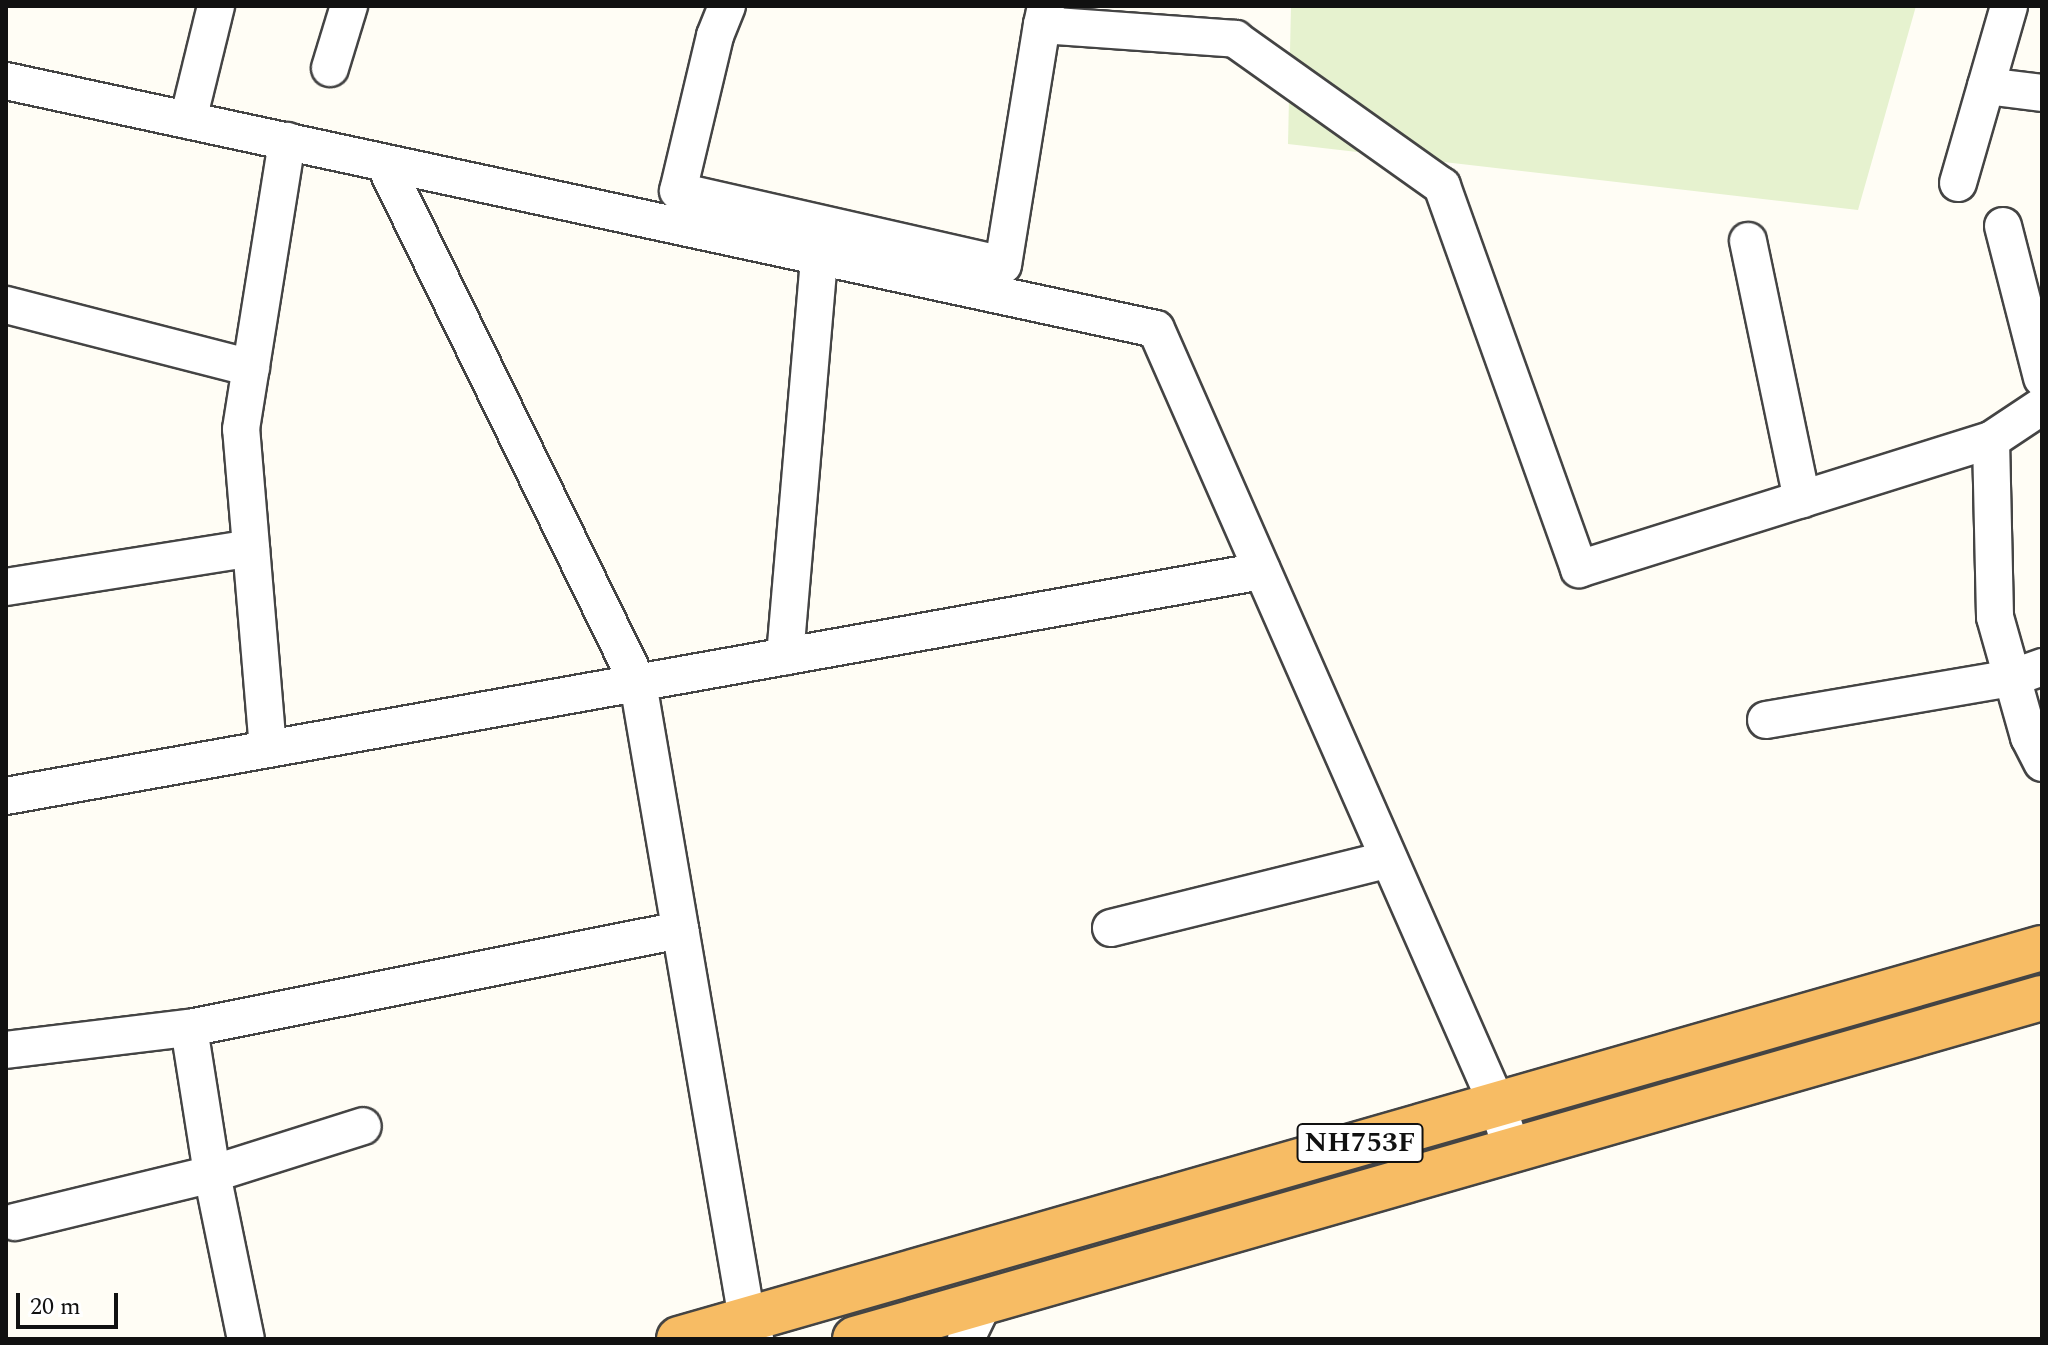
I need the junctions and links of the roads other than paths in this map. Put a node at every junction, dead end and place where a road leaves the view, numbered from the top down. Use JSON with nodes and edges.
{"nodes":[{"id":1,"x":216,"y":6,"type":"edge"},
{"id":2,"x":349,"y":6,"type":"edge"},
{"id":3,"x":727,"y":6,"type":"edge"},
{"id":4,"x":2009,"y":6,"type":"edge"},
{"id":5,"x":1044,"y":16,"type":"edge"},
{"id":6,"x":330,"y":68,"type":"dead end"},
{"id":7,"x":6,"y":81,"type":"edge"},
{"id":8,"x":1986,"y":86,"type":"junction"},
{"id":9,"x":2042,"y":93,"type":"edge"},
{"id":10,"x":188,"y":120,"type":"junction"},
{"id":11,"x":287,"y":141,"type":"junction"},
{"id":12,"x":384,"y":163,"type":"junction"},
{"id":13,"x":1958,"y":183,"type":"dead end"},
{"id":14,"x":2003,"y":226,"type":"dead end"},
{"id":15,"x":1748,"y":241,"type":"dead end"},
{"id":16,"x":819,"y":256,"type":"junction"},
{"id":17,"x":6,"y":305,"type":"edge"},
{"id":18,"x":251,"y":368,"type":"junction"},
{"id":19,"x":2042,"y":378,"type":"edge"},
{"id":20,"x":2042,"y":406,"type":"edge"},
{"id":21,"x":1991,"y":440,"type":"junction"},
{"id":22,"x":1802,"y":499,"type":"junction"},
{"id":23,"x":251,"y":548,"type":"junction"},
{"id":24,"x":1262,"y":571,"type":"junction"},
{"id":25,"x":6,"y":587,"type":"edge"},
{"id":26,"x":785,"y":656,"type":"junction"},
{"id":27,"x":2027,"y":672,"type":"edge"},
{"id":28,"x":638,"y":683,"type":"junction"},
{"id":29,"x":1766,"y":720,"type":"dead end"},
{"id":30,"x":268,"y":749,"type":"junction"},
{"id":31,"x":2042,"y":763,"type":"edge"},
{"id":32,"x":6,"y":796,"type":"edge"},
{"id":33,"x":1389,"y":859,"type":"junction"},
{"id":34,"x":1111,"y":928,"type":"dead end"},
{"id":35,"x":680,"y":930,"type":"junction"},
{"id":36,"x":2042,"y":948,"type":"edge"},
{"id":37,"x":2042,"y":998,"type":"edge"},
{"id":38,"x":189,"y":1028,"type":"junction"},
{"id":39,"x":6,"y":1050,"type":"edge"},
{"id":40,"x":1497,"y":1104,"type":"junction"},
{"id":41,"x":363,"y":1126,"type":"dead end"},
{"id":42,"x":1512,"y":1150,"type":"junction"},
{"id":43,"x":212,"y":1174,"type":"junction"},
{"id":44,"x":15,"y":1222,"type":"dead end"},
{"id":45,"x":975,"y":1321,"type":"edge"},
{"id":46,"x":751,"y":1329,"type":"edge"},
{"id":47,"x":246,"y":1339,"type":"edge"},
{"id":48,"x":679,"y":1339,"type":"edge"},
{"id":49,"x":855,"y":1339,"type":"edge"}],
"edges":[{"from":1,"to":10,"type":"street"},
{"from":2,"to":6,"type":"street"},
{"from":3,"to":5,"type":"street"},
{"from":4,"to":8,"type":"street"},
{"from":5,"to":22,"type":"street"},
{"from":7,"to":10,"type":"street"},
{"from":8,"to":9,"type":"street"},
{"from":8,"to":13,"type":"street"},
{"from":10,"to":11,"type":"street"},
{"from":11,"to":12,"type":"street"},
{"from":11,"to":18,"type":"street"},
{"from":12,"to":16,"type":"street"},
{"from":12,"to":28,"type":"street"},
{"from":14,"to":19,"type":"street"},
{"from":15,"to":22,"type":"street"},
{"from":16,"to":24,"type":"street"},
{"from":16,"to":26,"type":"street"},
{"from":17,"to":18,"type":"street"},
{"from":18,"to":23,"type":"street"},
{"from":20,"to":21,"type":"street"},
{"from":21,"to":22,"type":"street"},
{"from":21,"to":27,"type":"street"},
{"from":23,"to":25,"type":"street"},
{"from":23,"to":30,"type":"street"},
{"from":24,"to":26,"type":"street"},
{"from":24,"to":33,"type":"street"},
{"from":26,"to":28,"type":"street"},
{"from":27,"to":29,"type":"street"},
{"from":27,"to":31,"type":"street"},
{"from":28,"to":30,"type":"street"},
{"from":28,"to":35,"type":"street"},
{"from":30,"to":32,"type":"street"},
{"from":33,"to":34,"type":"street"},
{"from":33,"to":40,"type":"street"},
{"from":35,"to":38,"type":"street"},
{"from":35,"to":46,"type":"street"},
{"from":36,"to":40,"type":"highway","number":"NH753F"},
{"from":37,"to":42,"type":"highway","number":"NH753F"},
{"from":38,"to":39,"type":"street"},
{"from":38,"to":43,"type":"street"},
{"from":40,"to":42,"type":"street"},
{"from":40,"to":46,"type":"highway","number":"NH753F"},
{"from":41,"to":43,"type":"street"},
{"from":42,"to":45,"type":"highway","number":"NH753F"},
{"from":43,"to":44,"type":"street"},
{"from":43,"to":47,"type":"street"},
{"from":45,"to":49,"type":"highway","number":"NH753F"},
{"from":46,"to":48,"type":"highway","number":"NH753F"}]}
